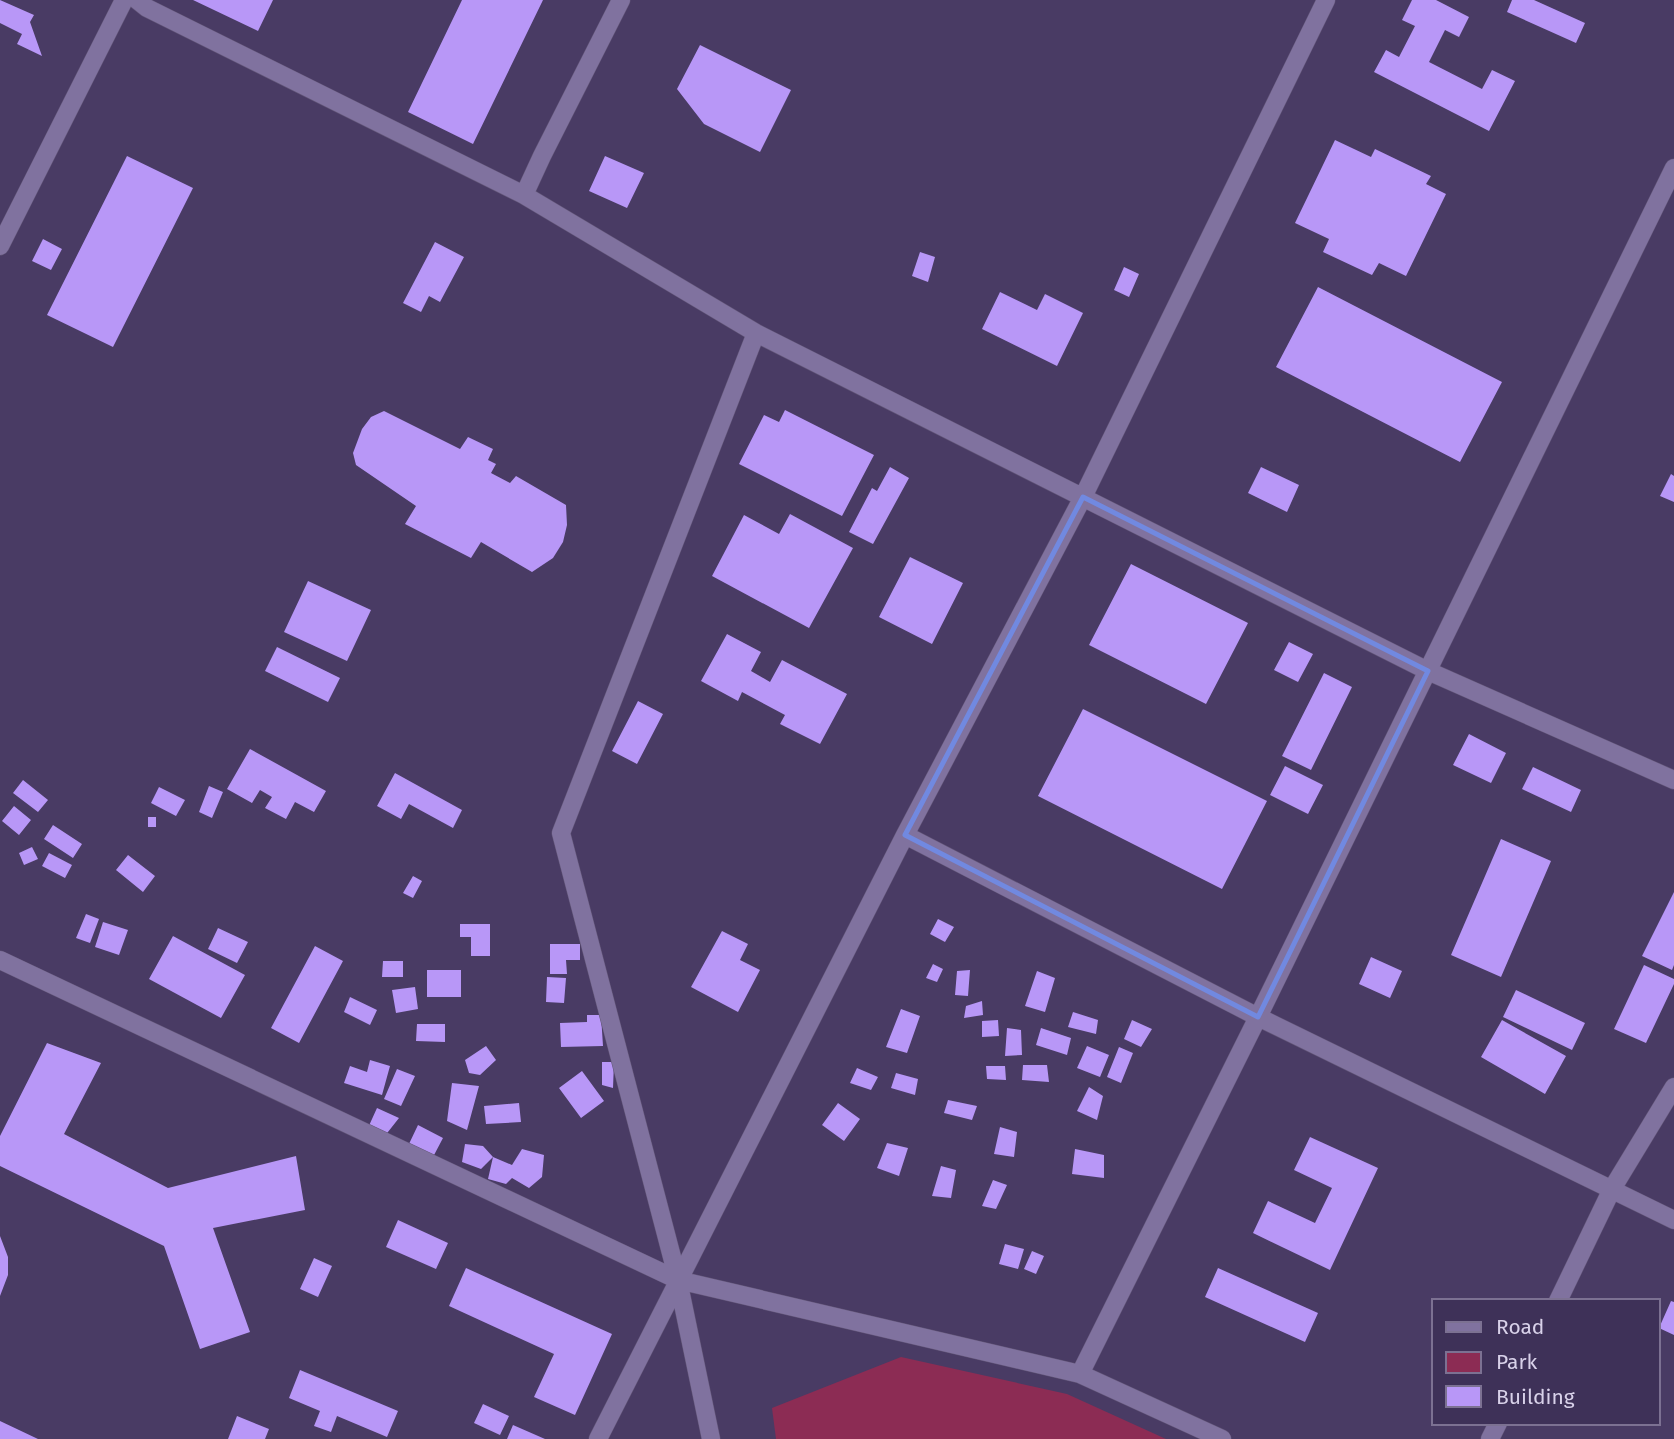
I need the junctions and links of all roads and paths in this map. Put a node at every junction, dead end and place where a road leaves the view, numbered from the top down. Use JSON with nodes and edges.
{"nodes":[{"id":1,"x":124,"y":0,"type":"edge"},
{"id":2,"x":137,"y":0,"type":"edge"},
{"id":3,"x":621,"y":0,"type":"edge"},
{"id":4,"x":1326,"y":0,"type":"edge"},
{"id":5,"x":1674,"y":169,"type":"edge"},
{"id":6,"x":524,"y":195,"type":"junction"},
{"id":7,"x":0,"y":246,"type":"edge"},
{"id":8,"x":756,"y":333,"type":"junction"},
{"id":9,"x":1083,"y":497,"type":"junction"},
{"id":10,"x":1428,"y":671,"type":"junction"},
{"id":11,"x":1674,"y":780,"type":"edge"},
{"id":12,"x":905,"y":835,"type":"junction"},
{"id":13,"x":0,"y":960,"type":"edge"},
{"id":14,"x":1258,"y":1017,"type":"junction"},
{"id":15,"x":1674,"y":1087,"type":"edge"},
{"id":16,"x":1612,"y":1189,"type":"junction"},
{"id":17,"x":1674,"y":1220,"type":"edge"},
{"id":18,"x":678,"y":1280,"type":"junction"},
{"id":19,"x":1559,"y":1299,"type":"edge"},
{"id":20,"x":1080,"y":1374,"type":"junction"},
{"id":21,"x":598,"y":1439,"type":"edge"},
{"id":22,"x":711,"y":1439,"type":"edge"},
{"id":23,"x":1222,"y":1439,"type":"edge"}],
"edges":[{"from":1,"to":7,"type":"street"},
{"from":2,"to":6,"type":"street"},
{"from":3,"to":6,"type":"street"},
{"from":4,"to":9,"type":"street"},
{"from":5,"to":10,"type":"street"},
{"from":6,"to":8,"type":"street"},
{"from":8,"to":9,"type":"street"},
{"from":8,"to":18,"type":"street"},
{"from":9,"to":10,"type":"street"},
{"from":9,"to":12,"type":"street"},
{"from":10,"to":11,"type":"street"},
{"from":10,"to":14,"type":"street"},
{"from":12,"to":14,"type":"street"},
{"from":12,"to":18,"type":"street"},
{"from":13,"to":18,"type":"street"},
{"from":14,"to":16,"type":"street"},
{"from":14,"to":20,"type":"street"},
{"from":15,"to":16,"type":"street"},
{"from":16,"to":17,"type":"street"},
{"from":16,"to":19,"type":"street"},
{"from":18,"to":20,"type":"street"},
{"from":18,"to":21,"type":"street"},
{"from":18,"to":22,"type":"street"},
{"from":20,"to":23,"type":"street"}]}
